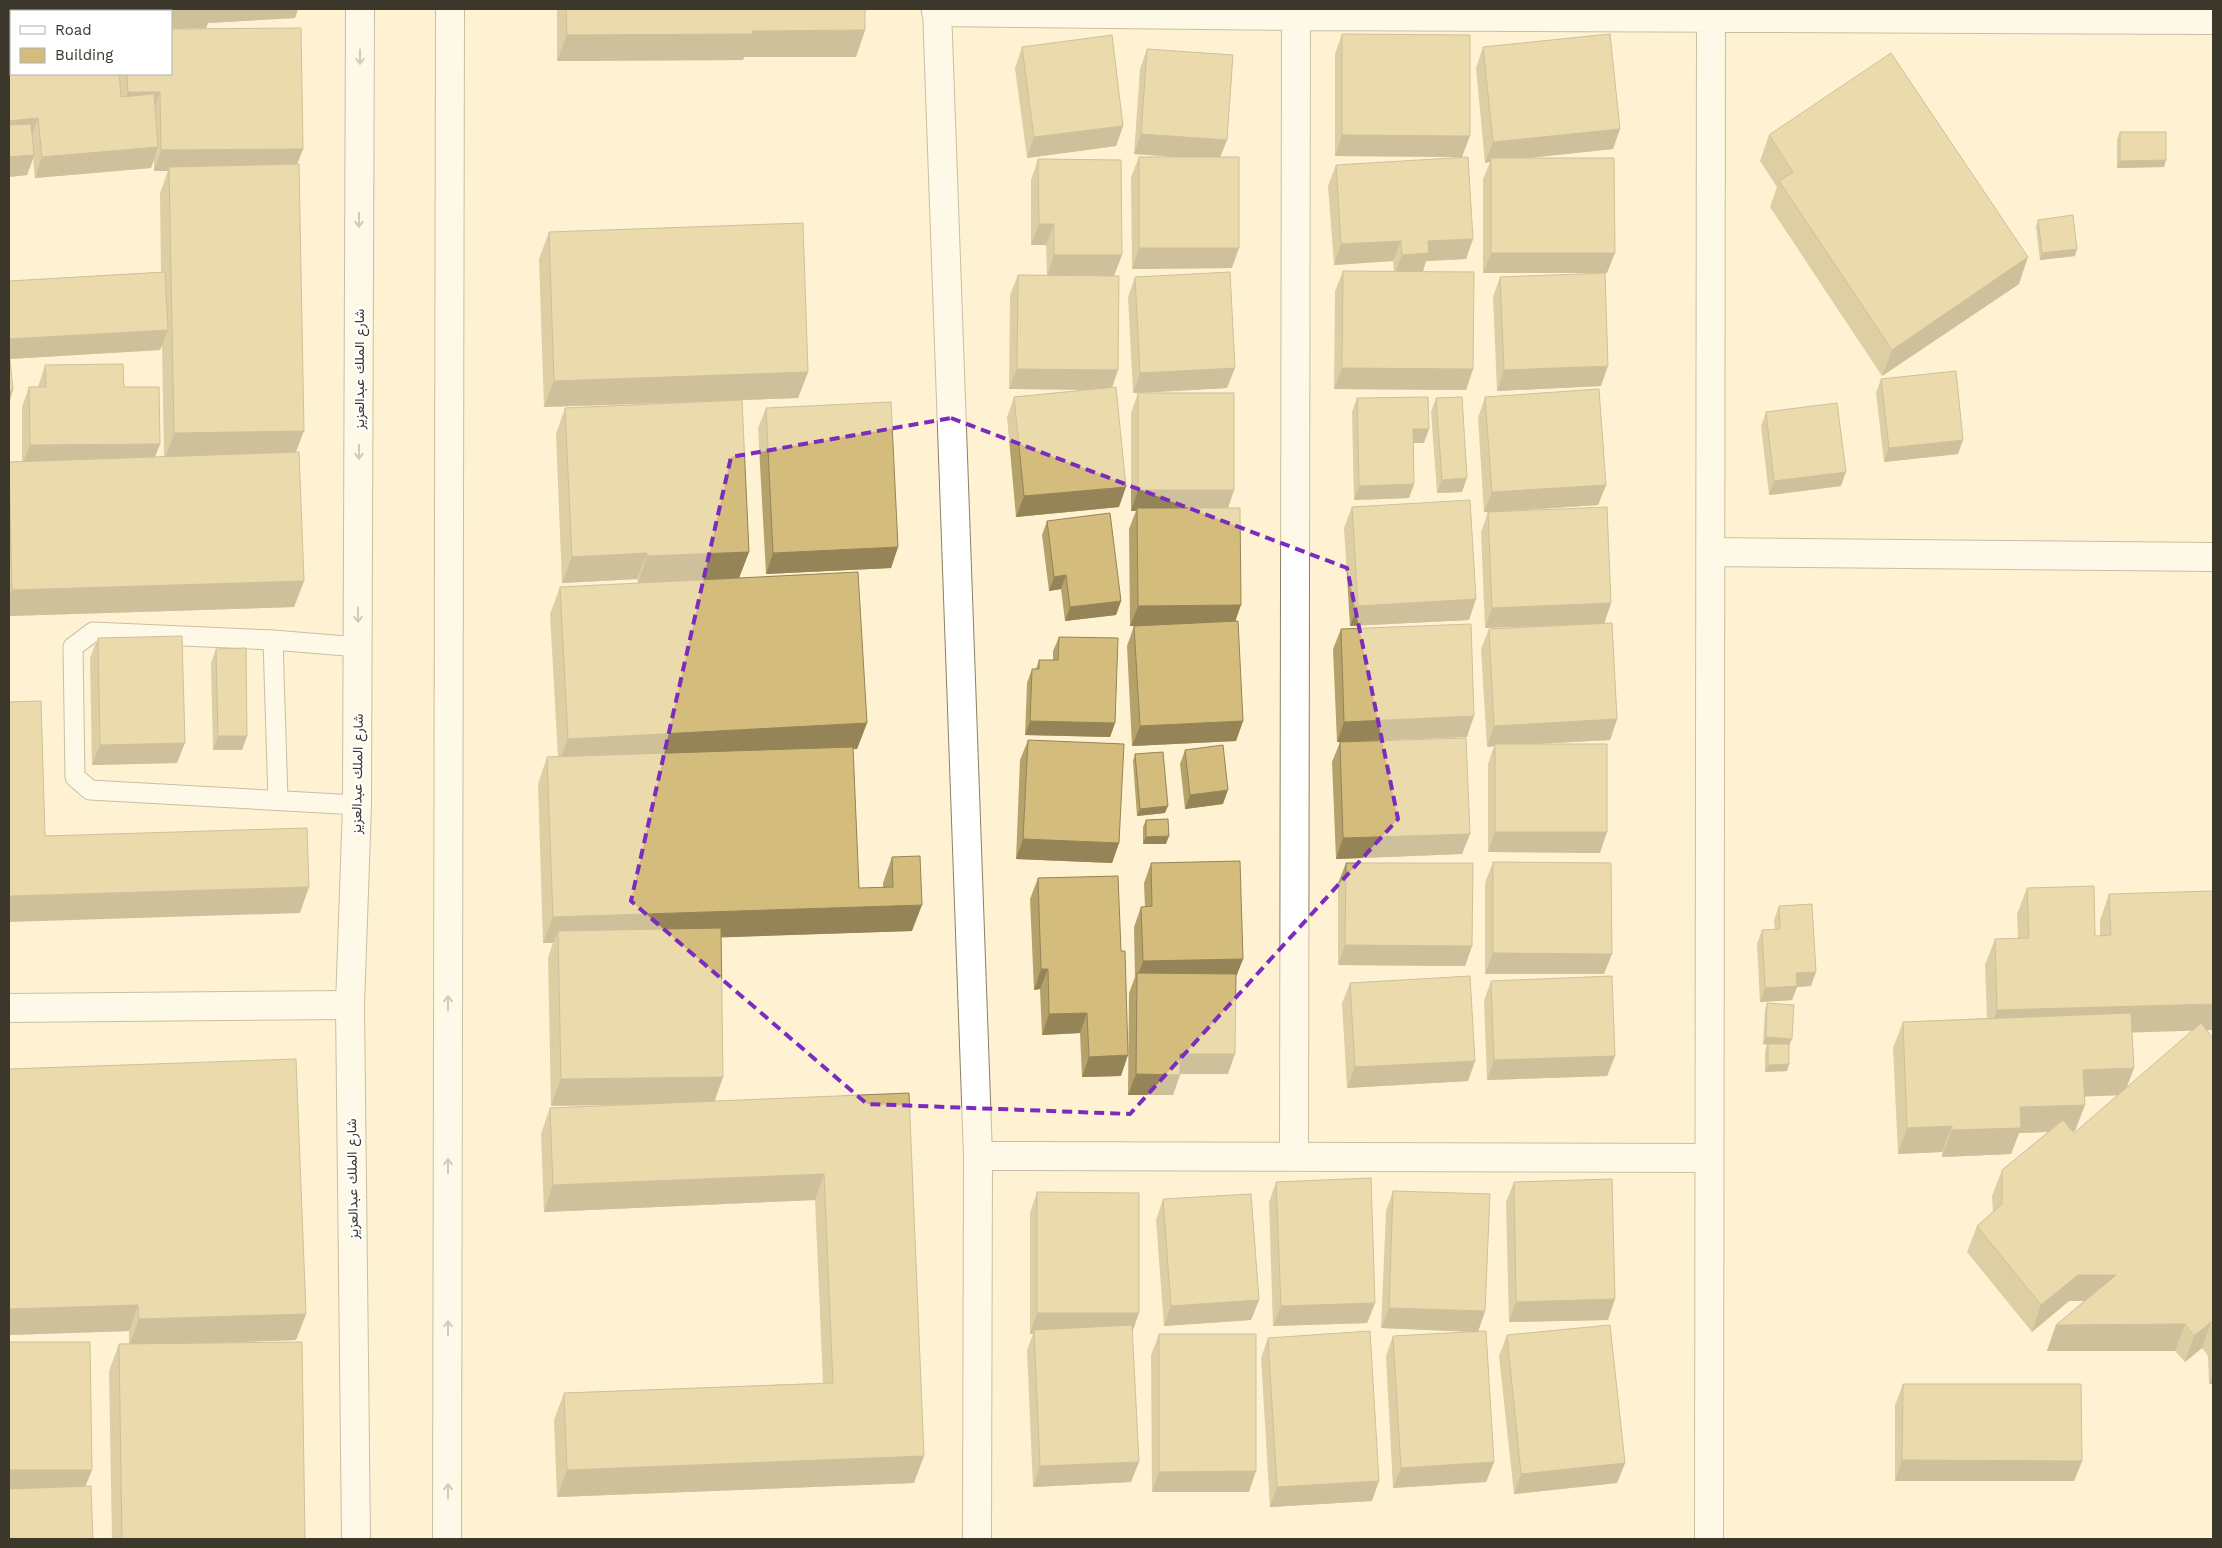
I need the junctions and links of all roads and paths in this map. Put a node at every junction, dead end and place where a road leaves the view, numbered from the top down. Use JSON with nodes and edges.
{"nodes":[{"id":1,"x":360,"y":9,"type":"edge"},
{"id":2,"x":450,"y":9,"type":"edge"},
{"id":3,"x":936,"y":10,"type":"edge"},
{"id":4,"x":1711,"y":13,"type":"edge"},
{"id":5,"x":1296,"y":16,"type":"junction"},
{"id":6,"x":2213,"y":20,"type":"edge"},
{"id":7,"x":1711,"y":552,"type":"junction"},
{"id":8,"x":2213,"y":557,"type":"edge"},
{"id":9,"x":273,"y":640,"type":"junction"},
{"id":10,"x":358,"y":647,"type":"junction"},
{"id":11,"x":278,"y":800,"type":"junction"},
{"id":12,"x":357,"y":805,"type":"junction"},
{"id":13,"x":350,"y":1005,"type":"junction"},
{"id":14,"x":9,"y":1008,"type":"edge"},
{"id":15,"x":978,"y":1156,"type":"junction"},
{"id":16,"x":1294,"y":1156,"type":"junction"},
{"id":17,"x":1709,"y":1158,"type":"junction"},
{"id":18,"x":356,"y":1539,"type":"edge"},
{"id":19,"x":448,"y":1539,"type":"edge"},
{"id":20,"x":977,"y":1539,"type":"edge"},
{"id":21,"x":1709,"y":1539,"type":"edge"}],
"edges":[{"from":1,"to":10,"type":"street","name":"شارع الملك عبدالعزيز","one_way":true},
{"from":19,"to":2,"type":"street","one_way":true},
{"from":3,"to":5,"type":"street"},
{"from":3,"to":15,"type":"street"},
{"from":4,"to":5,"type":"street"},
{"from":4,"to":6,"type":"street"},
{"from":4,"to":7,"type":"street"},
{"from":5,"to":16,"type":"street"},
{"from":7,"to":8,"type":"street"},
{"from":7,"to":17,"type":"street"},
{"from":9,"to":10,"type":"lane"},
{"from":9,"to":11,"type":"lane"},
{"from":9,"to":11,"type":"lane"},
{"from":10,"to":12,"type":"street","name":"شارع الملك عبدالعزيز"},
{"from":11,"to":12,"type":"lane"},
{"from":12,"to":13,"type":"street","name":"شارع الملك عبدالعزيز"},
{"from":13,"to":14,"type":"street"},
{"from":13,"to":18,"type":"street","name":"شارع الملك عبدالعزيز"},
{"from":15,"to":16,"type":"street"},
{"from":15,"to":20,"type":"street"},
{"from":16,"to":17,"type":"street"},
{"from":17,"to":21,"type":"street"}]}
